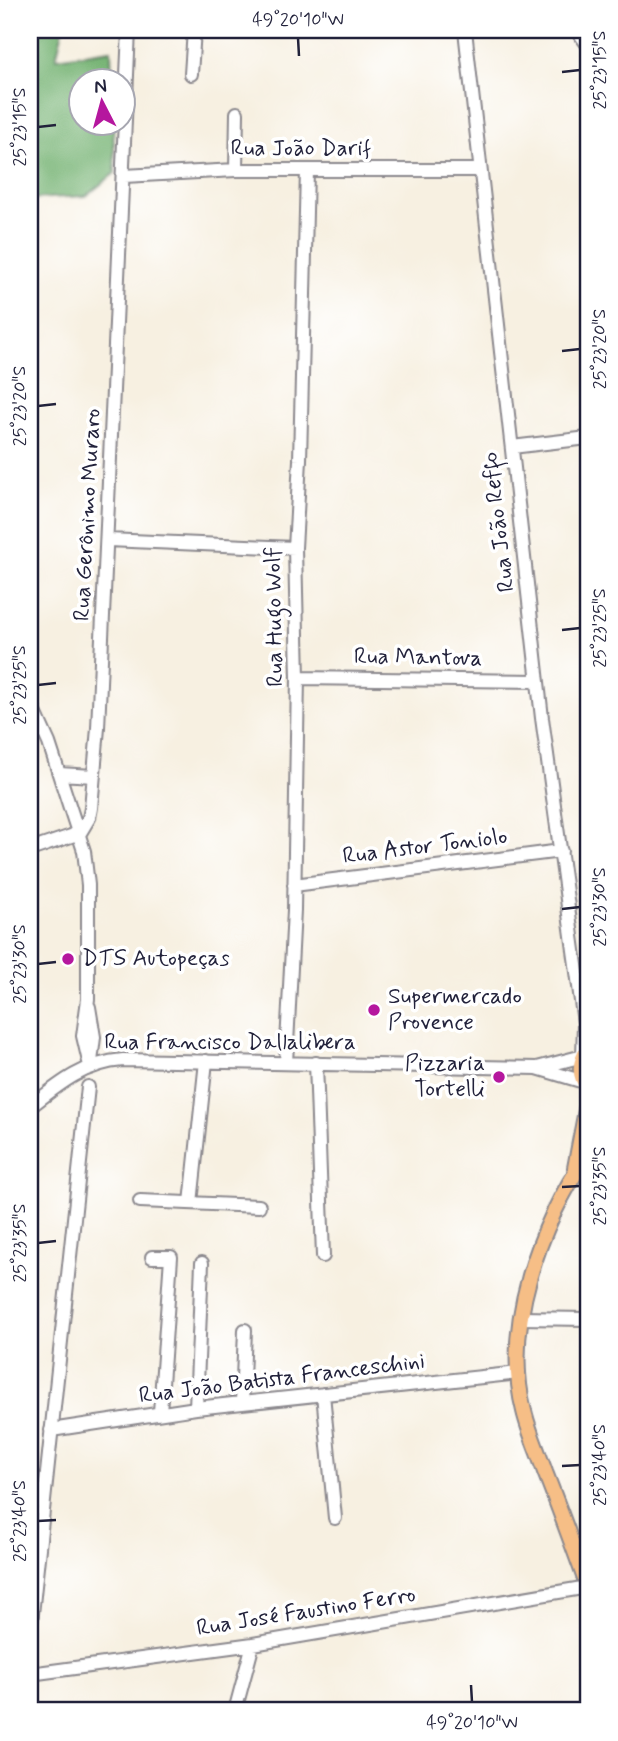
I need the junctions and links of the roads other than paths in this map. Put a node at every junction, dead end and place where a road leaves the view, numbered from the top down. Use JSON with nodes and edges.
{"nodes":[{"id":1,"x":129,"y":30,"type":"edge"},
{"id":2,"x":194,"y":30,"type":"edge"},
{"id":3,"x":465,"y":30,"type":"edge"},
{"id":4,"x":577,"y":30,"type":"edge"},
{"id":5,"x":588,"y":45,"type":"edge"},
{"id":6,"x":191,"y":74,"type":"dead end"},
{"id":7,"x":237,"y":113,"type":"dead end"},
{"id":8,"x":236,"y":170,"type":"junction"},
{"id":9,"x":307,"y":170,"type":"junction"},
{"id":10,"x":480,"y":170,"type":"junction"},
{"id":11,"x":124,"y":176,"type":"junction"},
{"id":12,"x":588,"y":438,"type":"edge"},
{"id":13,"x":512,"y":447,"type":"junction"},
{"id":14,"x":108,"y":540,"type":"junction"},
{"id":15,"x":295,"y":548,"type":"junction"},
{"id":16,"x":298,"y":678,"type":"junction"},
{"id":17,"x":538,"y":681,"type":"junction"},
{"id":18,"x":30,"y":701,"type":"edge"},
{"id":19,"x":60,"y":774,"type":"junction"},
{"id":20,"x":94,"y":776,"type":"junction"},
{"id":21,"x":80,"y":833,"type":"junction"},
{"id":22,"x":30,"y":850,"type":"edge"},
{"id":23,"x":561,"y":851,"type":"junction"},
{"id":24,"x":295,"y":885,"type":"junction"},
{"id":25,"x":583,"y":1007,"type":"junction"},
{"id":26,"x":588,"y":1026,"type":"edge"},
{"id":27,"x":586,"y":1053,"type":"edge"},
{"id":28,"x":206,"y":1061,"type":"junction"},
{"id":29,"x":286,"y":1063,"type":"junction"},
{"id":30,"x":316,"y":1063,"type":"junction"},
{"id":31,"x":90,"y":1066,"type":"junction"},
{"id":32,"x":537,"y":1068,"type":"junction"},
{"id":33,"x":586,"y":1085,"type":"edge"},
{"id":34,"x":88,"y":1087,"type":"dead end"},
{"id":35,"x":30,"y":1107,"type":"edge"},
{"id":36,"x":588,"y":1154,"type":"edge"},
{"id":37,"x":573,"y":1175,"type":"junction"},
{"id":38,"x":140,"y":1201,"type":"dead end"},
{"id":39,"x":191,"y":1203,"type":"junction"},
{"id":40,"x":259,"y":1206,"type":"dead end"},
{"id":41,"x":323,"y":1256,"type":"dead end"},
{"id":42,"x":152,"y":1257,"type":"dead end"},
{"id":43,"x":202,"y":1263,"type":"dead end"},
{"id":44,"x":520,"y":1318,"type":"junction"},
{"id":45,"x":588,"y":1319,"type":"edge"},
{"id":46,"x":245,"y":1330,"type":"dead end"},
{"id":47,"x":519,"y":1373,"type":"junction"},
{"id":48,"x":323,"y":1394,"type":"junction"},
{"id":49,"x":242,"y":1403,"type":"junction"},
{"id":50,"x":196,"y":1408,"type":"junction"},
{"id":51,"x":160,"y":1412,"type":"junction"},
{"id":52,"x":51,"y":1430,"type":"junction"},
{"id":53,"x":335,"y":1518,"type":"dead end"},
{"id":54,"x":588,"y":1587,"type":"edge"},
{"id":55,"x":30,"y":1633,"type":"edge"},
{"id":56,"x":253,"y":1644,"type":"junction"},
{"id":57,"x":30,"y":1674,"type":"edge"},
{"id":58,"x":235,"y":1711,"type":"edge"}],
"edges":[{"from":1,"to":11,"type":"street","name":"Rua Gerônimo Muraro"},
{"from":2,"to":6,"type":"street"},
{"from":3,"to":10,"type":"street","name":"Rua João Reffo"},
{"from":4,"to":5,"type":"street"},
{"from":7,"to":8,"type":"street"},
{"from":8,"to":9,"type":"street","name":"Rua João Darif"},
{"from":8,"to":11,"type":"street","name":"Rua João Darif"},
{"from":9,"to":10,"type":"street","name":"Rua João Darif"},
{"from":9,"to":15,"type":"street","name":"Rua Hugo Wolf"},
{"from":10,"to":13,"type":"street","name":"Rua João Reffo"},
{"from":11,"to":14,"type":"street","name":"Rua Gerônimo Muraro"},
{"from":12,"to":13,"type":"street"},
{"from":13,"to":17,"type":"street","name":"Rua João Reffo"},
{"from":14,"to":15,"type":"street"},
{"from":14,"to":20,"type":"street","name":"Rua Gerônimo Muraro"},
{"from":15,"to":16,"type":"street","name":"Rua Hugo Wolf"},
{"from":16,"to":17,"type":"street","name":"Rua Mantova"},
{"from":16,"to":24,"type":"street","name":"Rua Hugo Wolf"},
{"from":17,"to":23,"type":"street","name":"Rua João Reffo"},
{"from":18,"to":19,"type":"street"},
{"from":19,"to":20,"type":"street"},
{"from":19,"to":21,"type":"street"},
{"from":20,"to":21,"type":"street","name":"Rua Gerônimo Muraro"},
{"from":21,"to":22,"type":"street"},
{"from":21,"to":31,"type":"street","name":"Rua Gerônimo Muraro"},
{"from":23,"to":24,"type":"street","name":"Rua Astor Toniolo"},
{"from":23,"to":25,"type":"street","name":"Rua João Reffo"},
{"from":24,"to":29,"type":"street","name":"Rua Hugo Wolf"},
{"from":25,"to":26,"type":"street","name":"Rua João Reffo"},
{"from":25,"to":27,"type":"street","name":"Rua João Reffo"},
{"from":27,"to":32,"type":"street","name":"Rua Francisco Dallalibera"},
{"from":27,"to":33,"type":"main road"},
{"from":28,"to":29,"type":"street","name":"Rua Francisco Dallalibera"},
{"from":28,"to":31,"type":"street","name":"Rua Francisco Dallalibera"},
{"from":28,"to":39,"type":"street"},
{"from":29,"to":30,"type":"street","name":"Rua Francisco Dallalibera"},
{"from":30,"to":32,"type":"street","name":"Rua Francisco Dallalibera"},
{"from":30,"to":41,"type":"street"},
{"from":31,"to":35,"type":"street"},
{"from":32,"to":33,"type":"street","name":"Rua Francisco Dallalibera"},
{"from":33,"to":37,"type":"main road"},
{"from":34,"to":52,"type":"street"},
{"from":36,"to":37,"type":"main road"},
{"from":37,"to":44,"type":"main road"},
{"from":38,"to":39,"type":"street"},
{"from":39,"to":40,"type":"street"},
{"from":42,"to":51,"type":"street"},
{"from":43,"to":50,"type":"street"},
{"from":44,"to":45,"type":"street"},
{"from":44,"to":47,"type":"main road"},
{"from":46,"to":49,"type":"street"},
{"from":47,"to":48,"type":"street","name":"Rua João Batista Franceschini"},
{"from":47,"to":54,"type":"main road"},
{"from":48,"to":49,"type":"street","name":"Rua João Batista Franceschini"},
{"from":48,"to":53,"type":"street"},
{"from":49,"to":50,"type":"street","name":"Rua João Batista Franceschini"},
{"from":50,"to":51,"type":"street","name":"Rua João Batista Franceschini"},
{"from":51,"to":52,"type":"street","name":"Rua João Batista Franceschini"},
{"from":52,"to":55,"type":"street"},
{"from":54,"to":56,"type":"street","name":"Rua José Faustino Ferro"},
{"from":56,"to":57,"type":"street","name":"Rua José Faustino Ferro"},
{"from":56,"to":58,"type":"street"}]}
